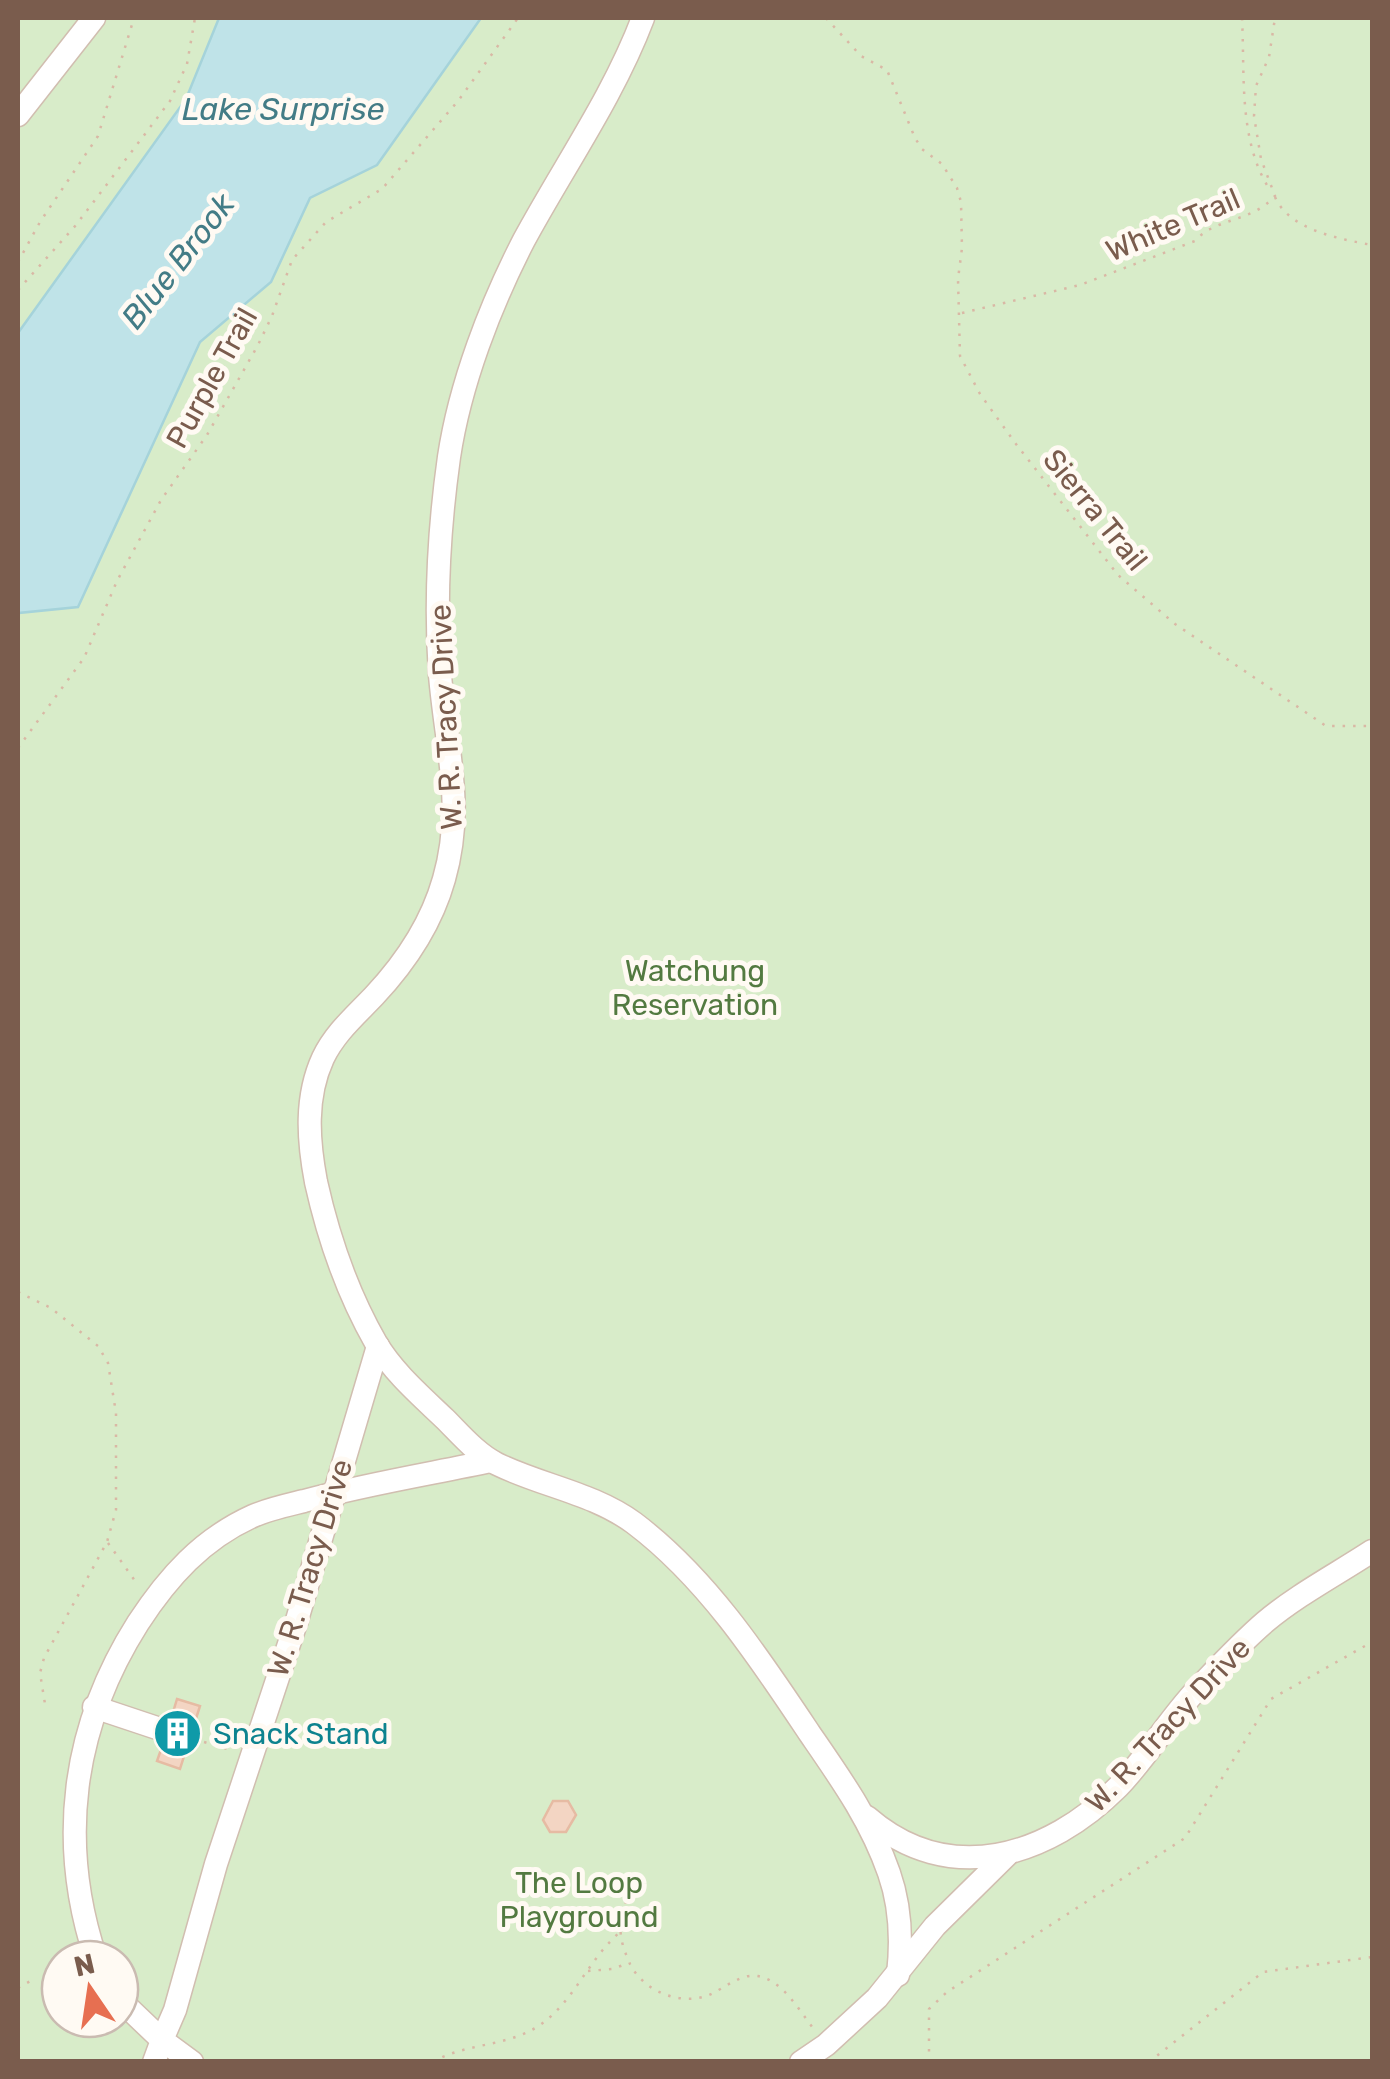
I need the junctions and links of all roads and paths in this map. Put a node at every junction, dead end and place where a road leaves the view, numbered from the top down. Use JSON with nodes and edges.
{"nodes":[{"id":1,"x":94,"y":18,"type":"edge"},
{"id":2,"x":134,"y":18,"type":"edge"},
{"id":3,"x":195,"y":18,"type":"edge"},
{"id":4,"x":518,"y":18,"type":"edge"},
{"id":5,"x":643,"y":18,"type":"edge"},
{"id":6,"x":826,"y":18,"type":"edge"},
{"id":7,"x":1242,"y":18,"type":"edge"},
{"id":8,"x":1275,"y":18,"type":"edge"},
{"id":9,"x":18,"y":115,"type":"edge"},
{"id":10,"x":1274,"y":196,"type":"junction"},
{"id":11,"x":1372,"y":245,"type":"edge"},
{"id":12,"x":18,"y":262,"type":"edge"},
{"id":13,"x":18,"y":290,"type":"edge"},
{"id":14,"x":961,"y":313,"type":"junction"},
{"id":15,"x":1372,"y":726,"type":"edge"},
{"id":16,"x":18,"y":748,"type":"edge"},
{"id":17,"x":18,"y":1292,"type":"edge"},
{"id":18,"x":378,"y":1346,"type":"junction"},
{"id":19,"x":491,"y":1461,"type":"junction"},
{"id":20,"x":332,"y":1493,"type":"junction"},
{"id":21,"x":107,"y":1542,"type":"junction"},
{"id":22,"x":1372,"y":1551,"type":"edge"},
{"id":23,"x":151,"y":1604,"type":"junction"},
{"id":24,"x":1372,"y":1642,"type":"edge"},
{"id":25,"x":45,"y":1704,"type":"dead end"},
{"id":26,"x":94,"y":1707,"type":"junction"},
{"id":27,"x":160,"y":1729,"type":"dead end"},
{"id":28,"x":194,"y":1740,"type":"dead end"},
{"id":29,"x":252,"y":1756,"type":"junction"},
{"id":30,"x":865,"y":1814,"type":"junction"},
{"id":31,"x":1007,"y":1855,"type":"junction"},
{"id":32,"x":594,"y":1879,"type":"dead end"},
{"id":33,"x":620,"y":1932,"type":"junction"},
{"id":34,"x":89,"y":1939,"type":"edge"},
{"id":35,"x":1372,"y":1957,"type":"edge"},
{"id":36,"x":629,"y":1963,"type":"junction"},
{"id":37,"x":586,"y":1972,"type":"junction"},
{"id":38,"x":898,"y":1975,"type":"junction"},
{"id":39,"x":32,"y":1980,"type":"dead end"},
{"id":40,"x":18,"y":1988,"type":"edge"},
{"id":41,"x":140,"y":2027,"type":"edge"},
{"id":42,"x":826,"y":2045,"type":"junction"},
{"id":43,"x":158,"y":2051,"type":"edge"},
{"id":44,"x":192,"y":2062,"type":"edge"},
{"id":45,"x":433,"y":2062,"type":"edge"},
{"id":46,"x":800,"y":2062,"type":"edge"},
{"id":47,"x":929,"y":2062,"type":"edge"},
{"id":48,"x":1149,"y":2062,"type":"edge"}],
"edges":[{"from":1,"to":9,"type":"street"},
{"from":2,"to":12,"type":"path"},
{"from":3,"to":13,"type":"path"},
{"from":4,"to":16,"type":"path","name":"Purple Trail"},
{"from":5,"to":18,"type":"street","name":"W. R. Tracy Drive"},
{"from":6,"to":14,"type":"path","name":"Sierra Trail"},
{"from":7,"to":10,"type":"path"},
{"from":8,"to":10,"type":"path","name":"White Trail"},
{"from":10,"to":11,"type":"path"},
{"from":10,"to":14,"type":"path","name":"White Trail"},
{"from":14,"to":15,"type":"path","name":"Sierra Trail"},
{"from":17,"to":21,"type":"path"},
{"from":18,"to":19,"type":"street","name":"W. R. Tracy Drive"},
{"from":18,"to":20,"type":"street","name":"W. R. Tracy Drive"},
{"from":19,"to":20,"type":"street"},
{"from":19,"to":30,"type":"street","name":"W. R. Tracy Drive"},
{"from":20,"to":23,"type":"street"},
{"from":20,"to":29,"type":"street","name":"W. R. Tracy Drive"},
{"from":21,"to":23,"type":"path"},
{"from":21,"to":25,"type":"path"},
{"from":22,"to":31,"type":"street","name":"W. R. Tracy Drive"},
{"from":23,"to":26,"type":"street"},
{"from":24,"to":47,"type":"path"},
{"from":26,"to":27,"type":"street"},
{"from":26,"to":34,"type":"street"},
{"from":28,"to":29,"type":"path"},
{"from":29,"to":43,"type":"street","name":"W. R. Tracy Drive"},
{"from":30,"to":31,"type":"street","name":"W. R. Tracy Drive"},
{"from":30,"to":38,"type":"street","name":"W. R. Tracy Drive"},
{"from":31,"to":38,"type":"street","name":"W. R. Tracy Drive"},
{"from":32,"to":33,"type":"path"},
{"from":33,"to":36,"type":"path"},
{"from":33,"to":37,"type":"path"},
{"from":35,"to":48,"type":"path"},
{"from":36,"to":37,"type":"path"},
{"from":36,"to":42,"type":"path"},
{"from":37,"to":45,"type":"path"},
{"from":38,"to":42,"type":"street","name":"W. R. Tracy Drive"},
{"from":39,"to":40,"type":"path"},
{"from":41,"to":43,"type":"street"},
{"from":42,"to":46,"type":"street","name":"W. R. Tracy Drive"},
{"from":43,"to":44,"type":"street"}]}
